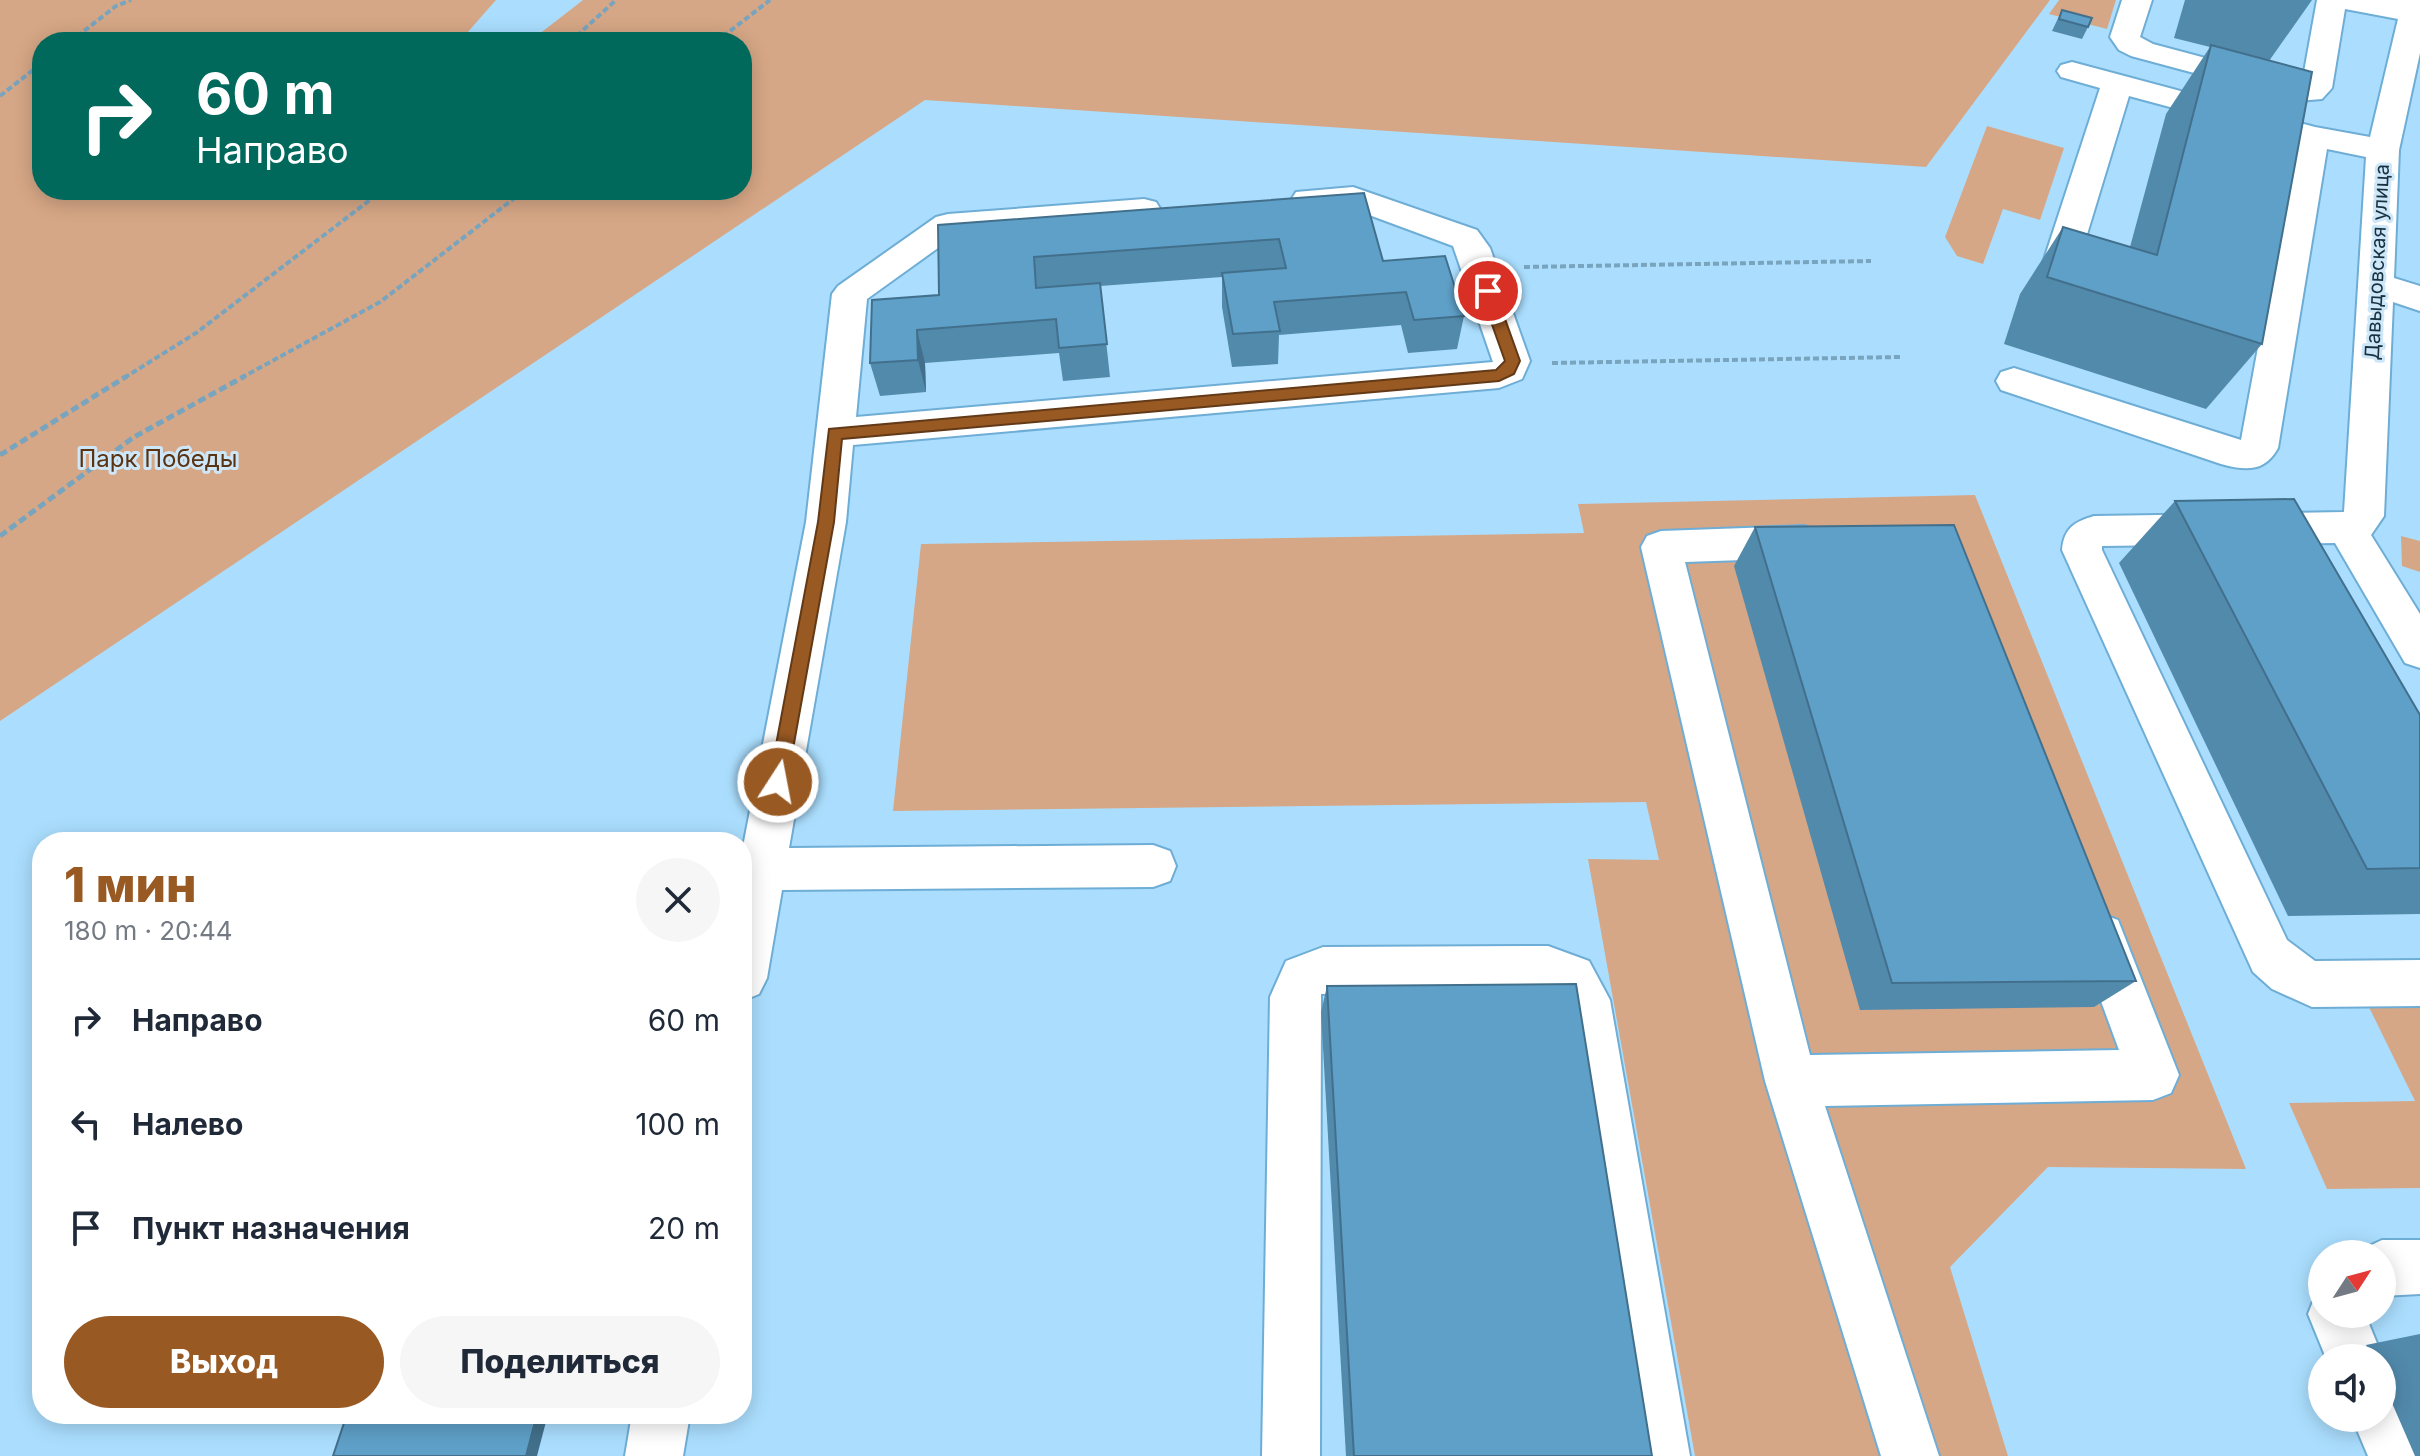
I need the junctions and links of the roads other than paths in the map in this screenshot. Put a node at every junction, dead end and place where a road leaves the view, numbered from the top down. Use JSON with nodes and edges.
{"nodes":[{"id":1,"x":2137,"y":0,"type":"edge"},
{"id":2,"x":2332,"y":0,"type":"edge"},
{"id":3,"x":2342,"y":0,"type":"edge"},
{"id":4,"x":2416,"y":14,"type":"edge"},
{"id":5,"x":2072,"y":71,"type":"dead end"},
{"id":6,"x":2117,"y":83,"type":"junction"},
{"id":7,"x":2313,"y":136,"type":"junction"},
{"id":8,"x":2383,"y":150,"type":"junction"},
{"id":9,"x":1282,"y":201,"type":"edge"},
{"id":10,"x":1174,"y":208,"type":"edge"},
{"id":11,"x":2376,"y":284,"type":"junction"},
{"id":12,"x":2053,"y":288,"type":"edge"},
{"id":13,"x":2420,"y":299,"type":"edge"},
{"id":14,"x":2014,"y":381,"type":"dead end"},
{"id":15,"x":835,"y":433,"type":"junction"},
{"id":16,"x":2351,"y":526,"type":"junction"},
{"id":17,"x":1844,"y":541,"type":"edge"},
{"id":18,"x":2420,"y":651,"type":"edge"},
{"id":19,"x":1153,"y":866,"type":"dead end"},
{"id":20,"x":762,"y":869,"type":"junction"},
{"id":21,"x":2086,"y":896,"type":"edge"},
{"id":22,"x":752,"y":924,"type":"edge"},
{"id":23,"x":2420,"y":983,"type":"edge"},
{"id":24,"x":1791,"y":1081,"type":"junction"},
{"id":25,"x":2420,"y":1267,"type":"edge"},
{"id":26,"x":2396,"y":1268,"type":"edge"},
{"id":27,"x":659,"y":1424,"type":"edge"},
{"id":28,"x":2387,"y":1432,"type":"edge"},
{"id":29,"x":654,"y":1456,"type":"edge"},
{"id":30,"x":1291,"y":1456,"type":"edge"},
{"id":31,"x":1661,"y":1456,"type":"edge"},
{"id":32,"x":1910,"y":1456,"type":"edge"},
{"id":33,"x":2397,"y":1456,"type":"edge"}],
"edges":[{"from":1,"to":2,"type":"street"},
{"from":3,"to":4,"type":"street"},
{"from":4,"to":8,"type":"street","name":"Давыдовская улица"},
{"from":5,"to":6,"type":"street"},
{"from":6,"to":7,"type":"street"},
{"from":6,"to":12,"type":"street"},
{"from":7,"to":8,"type":"street"},
{"from":7,"to":14,"type":"street"},
{"from":8,"to":11,"type":"street","name":"Давыдовская улица"},
{"from":9,"to":15,"type":"street"},
{"from":10,"to":15,"type":"street"},
{"from":11,"to":13,"type":"street"},
{"from":11,"to":16,"type":"street","name":"Давыдовская улица"},
{"from":15,"to":20,"type":"street"},
{"from":16,"to":18,"type":"street"},
{"from":16,"to":23,"type":"street"},
{"from":17,"to":24,"type":"street"},
{"from":19,"to":20,"type":"street"},
{"from":20,"to":22,"type":"street"},
{"from":21,"to":24,"type":"street"},
{"from":24,"to":32,"type":"street"},
{"from":25,"to":26,"type":"street"},
{"from":27,"to":29,"type":"street"},
{"from":28,"to":33,"type":"street"},
{"from":30,"to":31,"type":"street"}]}
